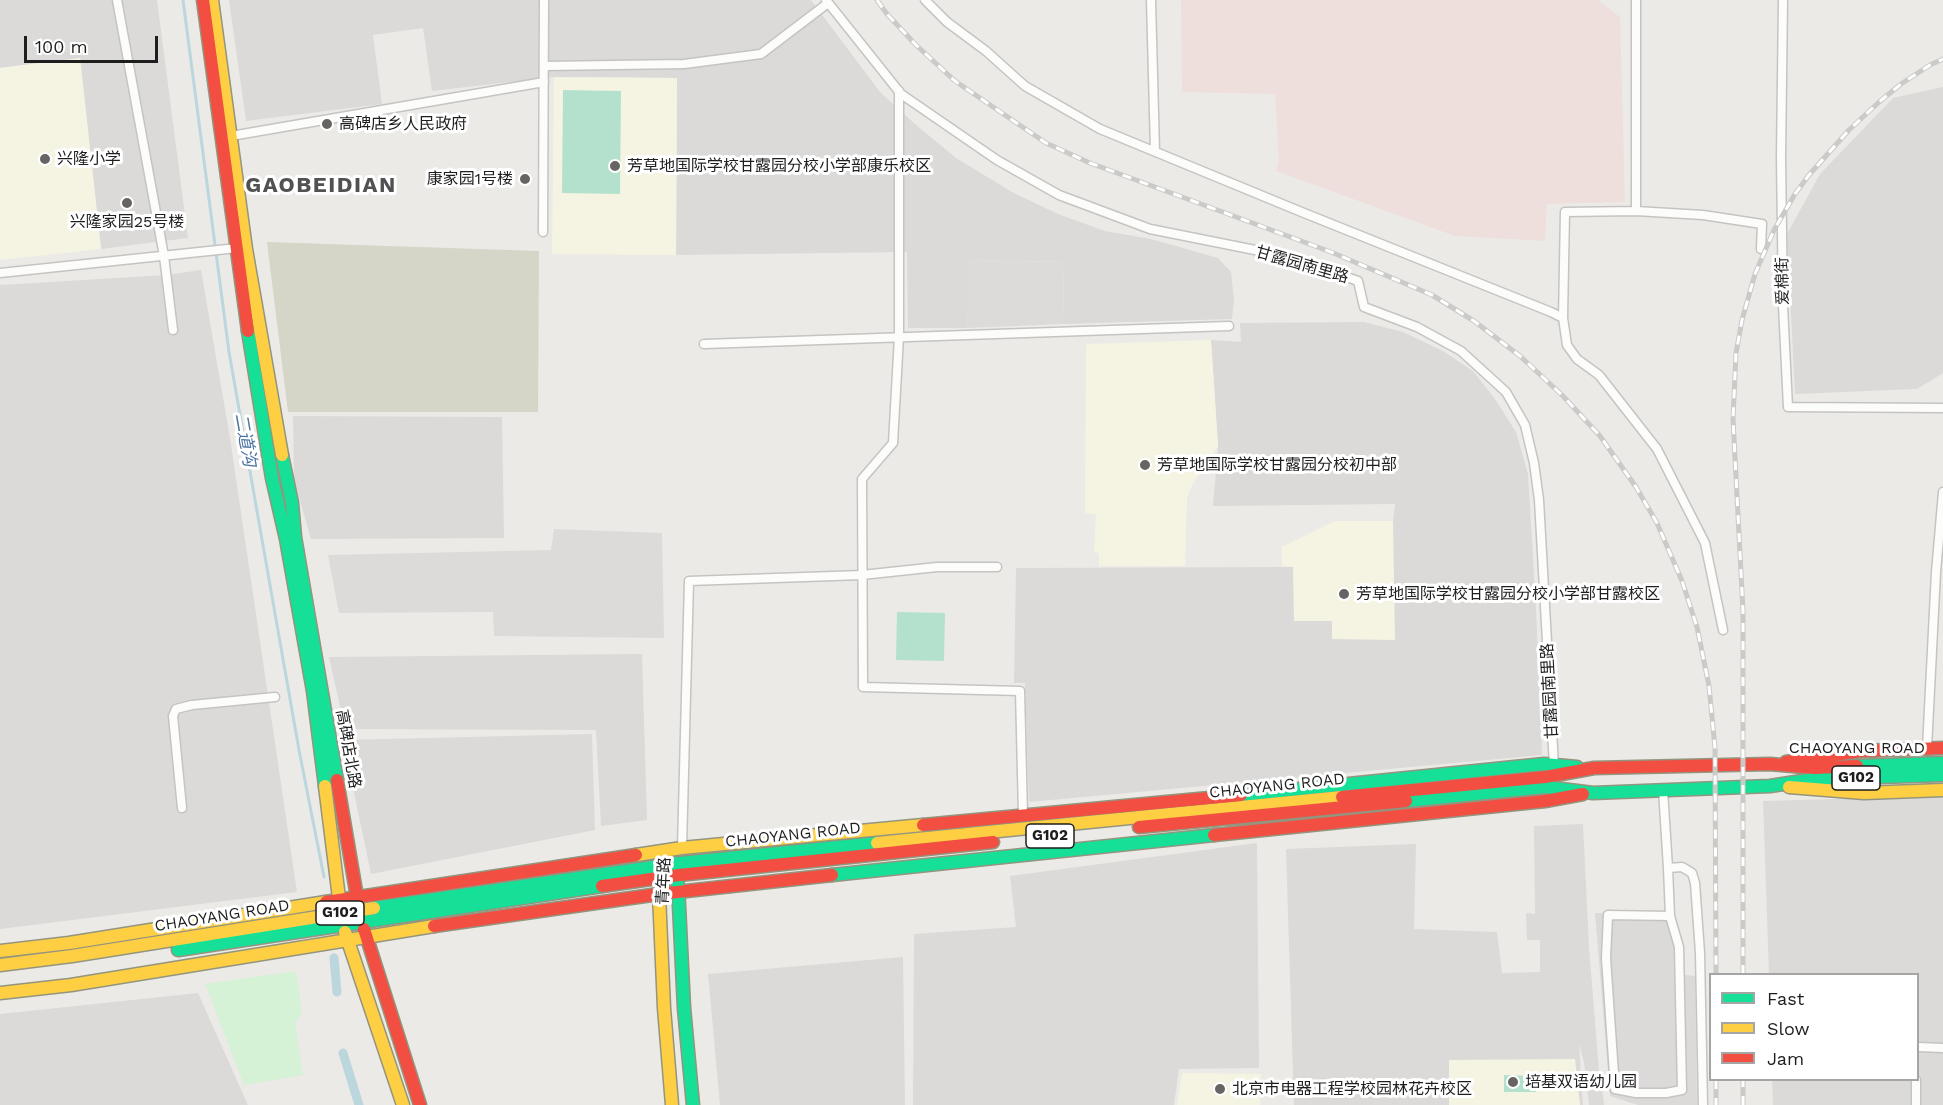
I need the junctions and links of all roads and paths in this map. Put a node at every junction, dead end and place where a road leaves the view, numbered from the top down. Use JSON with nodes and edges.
{"nodes":[{"id":1,"x":117,"y":0,"type":"edge"},
{"id":2,"x":203,"y":0,"type":"edge"},
{"id":3,"x":212,"y":0,"type":"edge"},
{"id":4,"x":544,"y":0,"type":"edge"},
{"id":5,"x":925,"y":0,"type":"edge"},
{"id":6,"x":1151,"y":0,"type":"edge"},
{"id":7,"x":1636,"y":0,"type":"edge"},
{"id":8,"x":1784,"y":0,"type":"edge"},
{"id":9,"x":827,"y":2,"type":"edge"},
{"id":10,"x":545,"y":66,"type":"junction"},
{"id":11,"x":544,"y":82,"type":"junction"},
{"id":12,"x":899,"y":91,"type":"junction"},
{"id":13,"x":231,"y":136,"type":"junction"},
{"id":14,"x":1155,"y":151,"type":"junction"},
{"id":15,"x":1636,"y":211,"type":"junction"},
{"id":16,"x":543,"y":232,"type":"dead end"},
{"id":17,"x":236,"y":249,"type":"junction"},
{"id":18,"x":1761,"y":249,"type":"dead end"},
{"id":19,"x":164,"y":256,"type":"junction"},
{"id":20,"x":0,"y":273,"type":"edge"},
{"id":21,"x":1563,"y":318,"type":"junction"},
{"id":22,"x":1229,"y":326,"type":"dead end"},
{"id":23,"x":173,"y":330,"type":"dead end"},
{"id":24,"x":899,"y":337,"type":"junction"},
{"id":25,"x":704,"y":344,"type":"dead end"},
{"id":26,"x":1943,"y":408,"type":"edge"},
{"id":27,"x":1943,"y":494,"type":"edge"},
{"id":28,"x":997,"y":567,"type":"dead end"},
{"id":29,"x":862,"y":575,"type":"junction"},
{"id":30,"x":302,"y":608,"type":"junction"},
{"id":31,"x":1723,"y":630,"type":"dead end"},
{"id":32,"x":274,"y":697,"type":"dead end"},
{"id":33,"x":1927,"y":748,"type":"junction"},
{"id":34,"x":1943,"y":748,"type":"edge"},
{"id":35,"x":1943,"y":763,"type":"edge"},
{"id":36,"x":1770,"y":764,"type":"junction"},
{"id":37,"x":1554,"y":766,"type":"junction"},
{"id":38,"x":1594,"y":768,"type":"junction"},
{"id":39,"x":1943,"y":775,"type":"edge"},
{"id":40,"x":1770,"y":786,"type":"junction"},
{"id":41,"x":1421,"y":788,"type":"junction"},
{"id":42,"x":1664,"y":790,"type":"junction"},
{"id":43,"x":1943,"y":790,"type":"edge"},
{"id":44,"x":1593,"y":793,"type":"junction"},
{"id":45,"x":182,"y":808,"type":"dead end"},
{"id":46,"x":1423,"y":814,"type":"junction"},
{"id":47,"x":1023,"y":815,"type":"junction"},
{"id":48,"x":682,"y":848,"type":"junction"},
{"id":49,"x":1668,"y":868,"type":"junction"},
{"id":50,"x":674,"y":869,"type":"junction"},
{"id":51,"x":678,"y":892,"type":"junction"},
{"id":52,"x":659,"y":894,"type":"junction"},
{"id":53,"x":339,"y":900,"type":"junction"},
{"id":54,"x":360,"y":910,"type":"junction"},
{"id":55,"x":1670,"y":916,"type":"junction"},
{"id":56,"x":343,"y":919,"type":"junction"},
{"id":57,"x":365,"y":936,"type":"junction"},
{"id":58,"x":346,"y":939,"type":"junction"},
{"id":59,"x":0,"y":951,"type":"edge"},
{"id":60,"x":0,"y":965,"type":"edge"},
{"id":61,"x":0,"y":974,"type":"edge"},
{"id":62,"x":0,"y":993,"type":"edge"},
{"id":63,"x":1919,"y":1047,"type":"edge"},
{"id":64,"x":1943,"y":1048,"type":"edge"},
{"id":65,"x":1916,"y":1081,"type":"edge"},
{"id":66,"x":403,"y":1105,"type":"edge"},
{"id":67,"x":420,"y":1105,"type":"edge"},
{"id":68,"x":672,"y":1105,"type":"edge"},
{"id":69,"x":693,"y":1105,"type":"edge"},
{"id":70,"x":1703,"y":1105,"type":"edge"},
{"id":71,"x":1916,"y":1105,"type":"edge"}],
"edges":[{"from":1,"to":19,"type":"street"},
{"from":2,"to":17,"type":"main road"},
{"from":3,"to":13,"type":"main road"},
{"from":4,"to":10,"type":"street"},
{"from":5,"to":14,"type":"street"},
{"from":6,"to":14,"type":"street"},
{"from":7,"to":15,"type":"street"},
{"from":8,"to":26,"type":"street","name":"爱棉街"},
{"from":9,"to":10,"type":"street"},
{"from":9,"to":12,"type":"street","name":"甘露园南里路"},
{"from":10,"to":11,"type":"street"},
{"from":11,"to":13,"type":"street"},
{"from":11,"to":16,"type":"street"},
{"from":12,"to":24,"type":"street"},
{"from":12,"to":37,"type":"street","name":"甘露园南里路"},
{"from":13,"to":30,"type":"main road"},
{"from":14,"to":21,"type":"street"},
{"from":15,"to":18,"type":"street"},
{"from":15,"to":21,"type":"street"},
{"from":17,"to":19,"type":"street"},
{"from":17,"to":30,"type":"main road"},
{"from":19,"to":20,"type":"street"},
{"from":19,"to":23,"type":"street"},
{"from":21,"to":31,"type":"street"},
{"from":22,"to":24,"type":"street"},
{"from":24,"to":25,"type":"street"},
{"from":24,"to":29,"type":"street"},
{"from":27,"to":33,"type":"street"},
{"from":28,"to":29,"type":"street"},
{"from":29,"to":47,"type":"street"},
{"from":29,"to":48,"type":"street"},
{"from":30,"to":53,"type":"main road","name":"高碑店北路"},
{"from":30,"to":54,"type":"main road","name":"高碑店北路"},
{"from":32,"to":45,"type":"street"},
{"from":33,"to":34,"type":"main road","name":"CHAOYANG ROAD"},
{"from":33,"to":36,"type":"main road","name":"CHAOYANG ROAD"},
{"from":35,"to":36,"type":"main road","name":"CHAOYANG ROAD","number":"G102"},
{"from":36,"to":38,"type":"main road","name":"CHAOYANG ROAD","number":"G102"},
{"from":37,"to":38,"type":"main road","name":"CHAOYANG ROAD"},
{"from":37,"to":41,"type":"main road","name":"CHAOYANG ROAD"},
{"from":38,"to":41,"type":"main road","name":"CHAOYANG ROAD","number":"G102"},
{"from":39,"to":40,"type":"main road","name":"CHAOYANG ROAD","number":"G102"},
{"from":40,"to":42,"type":"main road","name":"CHAOYANG ROAD","number":"G102"},
{"from":40,"to":43,"type":"main road","name":"CHAOYANG ROAD"},
{"from":41,"to":44,"type":"main road","name":"CHAOYANG ROAD","number":"G102"},
{"from":41,"to":46,"type":"main road"},
{"from":41,"to":47,"type":"main road","name":"CHAOYANG ROAD"},
{"from":41,"to":50,"type":"main road","name":"CHAOYANG ROAD","number":"G102"},
{"from":42,"to":44,"type":"main road","name":"CHAOYANG ROAD","number":"G102"},
{"from":42,"to":49,"type":"street"},
{"from":44,"to":46,"type":"main road","name":"CHAOYANG ROAD"},
{"from":46,"to":51,"type":"main road","name":"CHAOYANG ROAD"},
{"from":47,"to":48,"type":"main road","name":"CHAOYANG ROAD"},
{"from":48,"to":50,"type":"main road","name":"青年路"},
{"from":48,"to":54,"type":"main road","name":"CHAOYANG ROAD"},
{"from":49,"to":55,"type":"street"},
{"from":49,"to":70,"type":"street"},
{"from":50,"to":51,"type":"main road","name":"青年路"},
{"from":50,"to":52,"type":"main road","name":"青年路"},
{"from":50,"to":54,"type":"main road","name":"CHAOYANG ROAD","number":"G102"},
{"from":51,"to":52,"type":"main road","name":"CHAOYANG ROAD"},
{"from":51,"to":69,"type":"main road","name":"青年路"},
{"from":52,"to":57,"type":"main road","name":"CHAOYANG ROAD"},
{"from":52,"to":68,"type":"main road","name":"青年路"},
{"from":53,"to":54,"type":"main road","name":"CHAOYANG ROAD"},
{"from":53,"to":56,"type":"main road","name":"高碑店北路"},
{"from":53,"to":59,"type":"main road","name":"CHAOYANG ROAD"},
{"from":54,"to":56,"type":"main road","name":"CHAOYANG ROAD","number":"G102"},
{"from":54,"to":57,"type":"main road","name":"高碑店北路"},
{"from":55,"to":55,"type":"street"},
{"from":56,"to":58,"type":"main road","name":"高碑店北路"},
{"from":56,"to":60,"type":"main road","name":"CHAOYANG ROAD","number":"G102"},
{"from":56,"to":61,"type":"main road","name":"CHAOYANG ROAD","number":"G102"},
{"from":57,"to":58,"type":"main road","name":"CHAOYANG ROAD"},
{"from":57,"to":67,"type":"main road","name":"高碑店北路"},
{"from":58,"to":62,"type":"main road","name":"CHAOYANG ROAD"},
{"from":58,"to":66,"type":"main road","name":"高碑店北路"},
{"from":63,"to":64,"type":"street"},
{"from":65,"to":71,"type":"street"}]}
